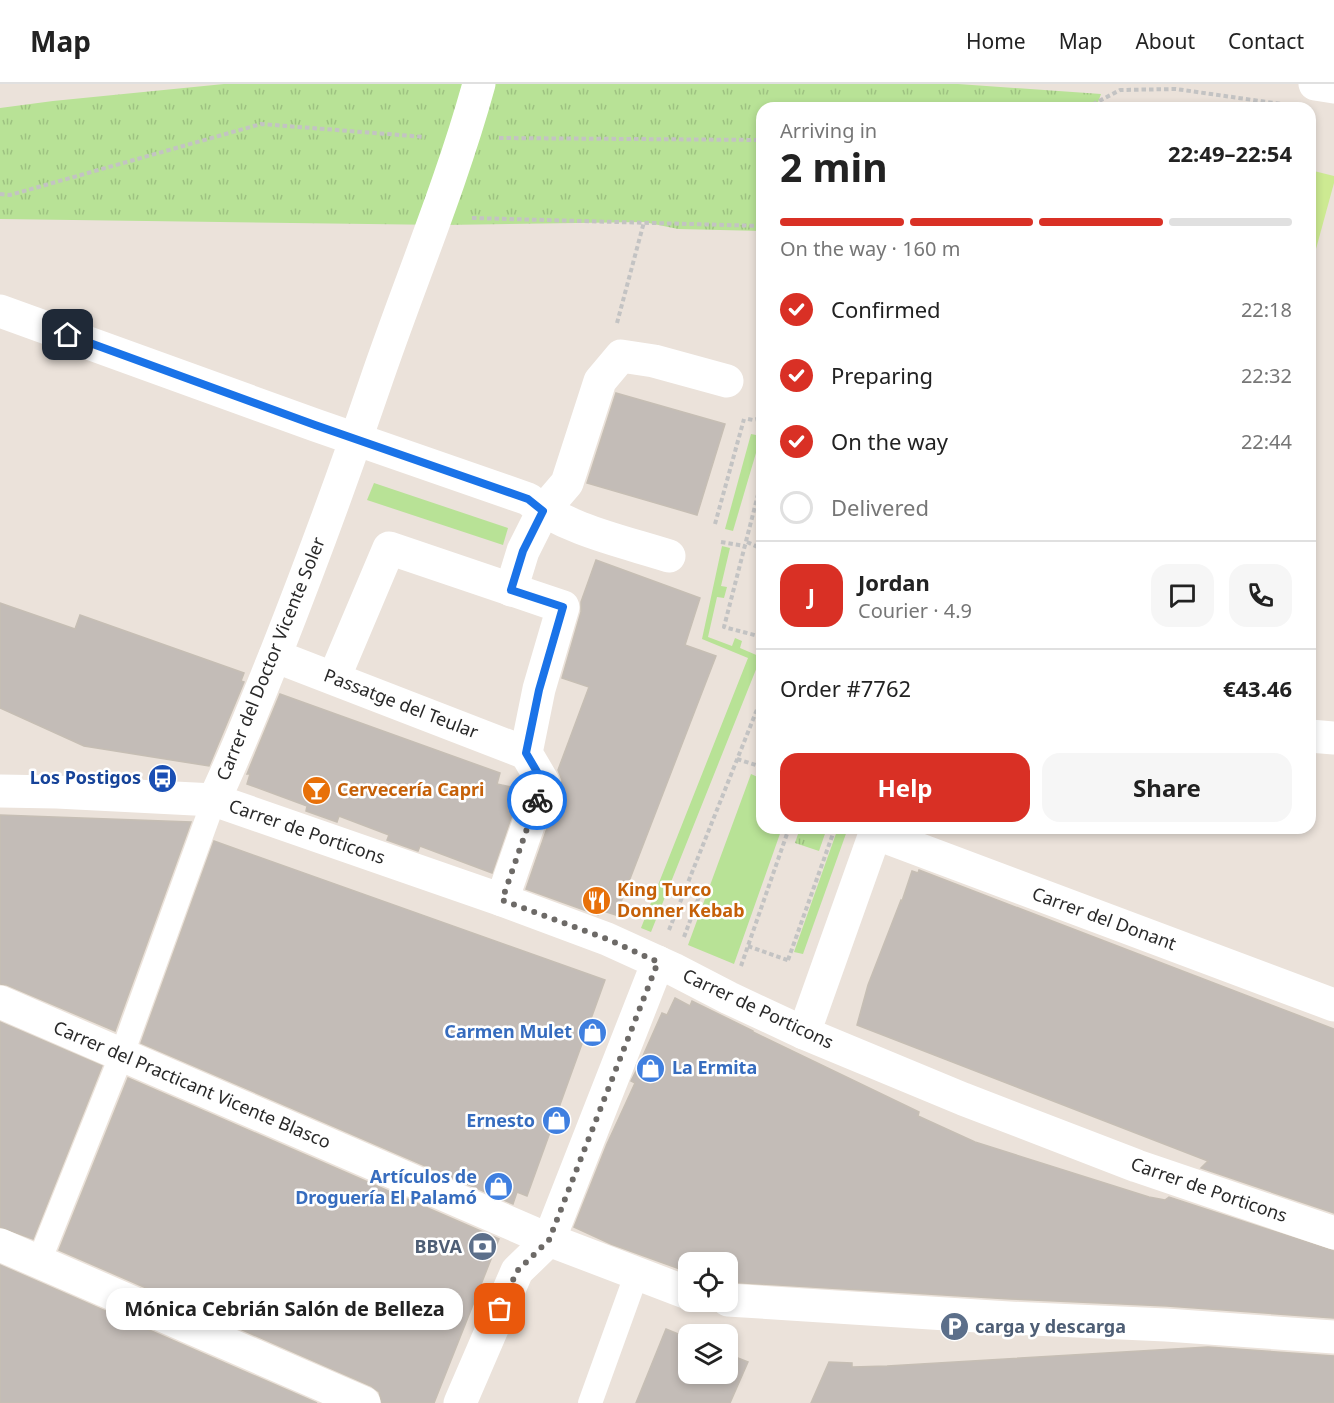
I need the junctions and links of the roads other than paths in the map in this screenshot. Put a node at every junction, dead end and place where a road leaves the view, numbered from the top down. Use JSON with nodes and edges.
{"nodes":[{"id":1,"x":479,"y":84,"type":"edge"},
{"id":2,"x":1334,"y":87,"type":"edge"},
{"id":3,"x":1306,"y":95,"type":"edge"},
{"id":4,"x":0,"y":311,"type":"edge"},
{"id":5,"x":727,"y":381,"type":"dead end"},
{"id":6,"x":355,"y":440,"type":"junction"},
{"id":7,"x":543,"y":511,"type":"junction"},
{"id":8,"x":669,"y":556,"type":"dead end"},
{"id":9,"x":511,"y":590,"type":"junction"},
{"id":10,"x":275,"y":656,"type":"junction"},
{"id":11,"x":334,"y":678,"type":"junction"},
{"id":12,"x":1316,"y":736,"type":"edge"},
{"id":13,"x":1334,"y":738,"type":"edge"},
{"id":14,"x":526,"y":753,"type":"junction"},
{"id":15,"x":0,"y":791,"type":"edge"},
{"id":16,"x":213,"y":800,"type":"junction"},
{"id":17,"x":875,"y":834,"type":"edge"},
{"id":18,"x":886,"y":834,"type":"edge"},
{"id":19,"x":502,"y":900,"type":"junction"},
{"id":20,"x":669,"y":948,"type":"junction"},
{"id":21,"x":0,"y":1002,"type":"edge"},
{"id":22,"x":1334,"y":1005,"type":"edge"},
{"id":23,"x":804,"y":1033,"type":"junction"},
{"id":24,"x":122,"y":1054,"type":"junction"},
{"id":25,"x":1334,"y":1233,"type":"edge"},
{"id":26,"x":549,"y":1240,"type":"junction"},
{"id":27,"x":0,"y":1245,"type":"edge"},
{"id":28,"x":44,"y":1264,"type":"junction"},
{"id":29,"x":637,"y":1273,"type":"junction"},
{"id":30,"x":678,"y":1289,"type":"edge"},
{"id":31,"x":738,"y":1301,"type":"edge"},
{"id":32,"x":1334,"y":1337,"type":"edge"},
{"id":33,"x":364,"y":1403,"type":"edge"},
{"id":34,"x":460,"y":1403,"type":"edge"},
{"id":35,"x":590,"y":1403,"type":"edge"}],
"edges":[{"from":1,"to":6,"type":"street","name":"Carrer del Doctor Vicente Soler"},
{"from":2,"to":3,"type":"street"},
{"from":4,"to":6,"type":"street"},
{"from":5,"to":7,"type":"street"},
{"from":6,"to":7,"type":"street"},
{"from":6,"to":10,"type":"street","name":"Carrer del Doctor Vicente Soler"},
{"from":7,"to":8,"type":"street"},
{"from":7,"to":9,"type":"street"},
{"from":9,"to":11,"type":"street"},
{"from":9,"to":14,"type":"street"},
{"from":10,"to":11,"type":"street","name":"Passatge del Teular"},
{"from":10,"to":16,"type":"street","name":"Carrer del Doctor Vicente Soler"},
{"from":11,"to":14,"type":"street","name":"Passatge del Teular"},
{"from":12,"to":13,"type":"street"},
{"from":14,"to":19,"type":"street"},
{"from":15,"to":16,"type":"street","name":"Carrer de Porticons"},
{"from":16,"to":19,"type":"street","name":"Carrer de Porticons"},
{"from":16,"to":24,"type":"street","name":"Carrer del Doctor Vicente Soler"},
{"from":17,"to":23,"type":"street"},
{"from":18,"to":22,"type":"street","name":"Carrer del Donant"},
{"from":19,"to":20,"type":"street","name":"Carrer de Porticons"},
{"from":20,"to":23,"type":"street","name":"Carrer de Porticons"},
{"from":20,"to":26,"type":"street"},
{"from":21,"to":24,"type":"street","name":"Carrer del Practicant Vicente Blasco"},
{"from":23,"to":25,"type":"street","name":"Carrer de Porticons"},
{"from":24,"to":26,"type":"street","name":"Carrer del Practicant Vicente Blasco"},
{"from":24,"to":28,"type":"street","name":"Carrer del Doctor Vicente Soler"},
{"from":26,"to":29,"type":"street","name":"Carrer del Practicant Vicente Blasco"},
{"from":26,"to":34,"type":"street"},
{"from":27,"to":28,"type":"street"},
{"from":28,"to":33,"type":"street"},
{"from":29,"to":30,"type":"street","name":"Carrer del Practicant Vicente Blasco"},
{"from":29,"to":35,"type":"street"},
{"from":31,"to":32,"type":"street"}]}
